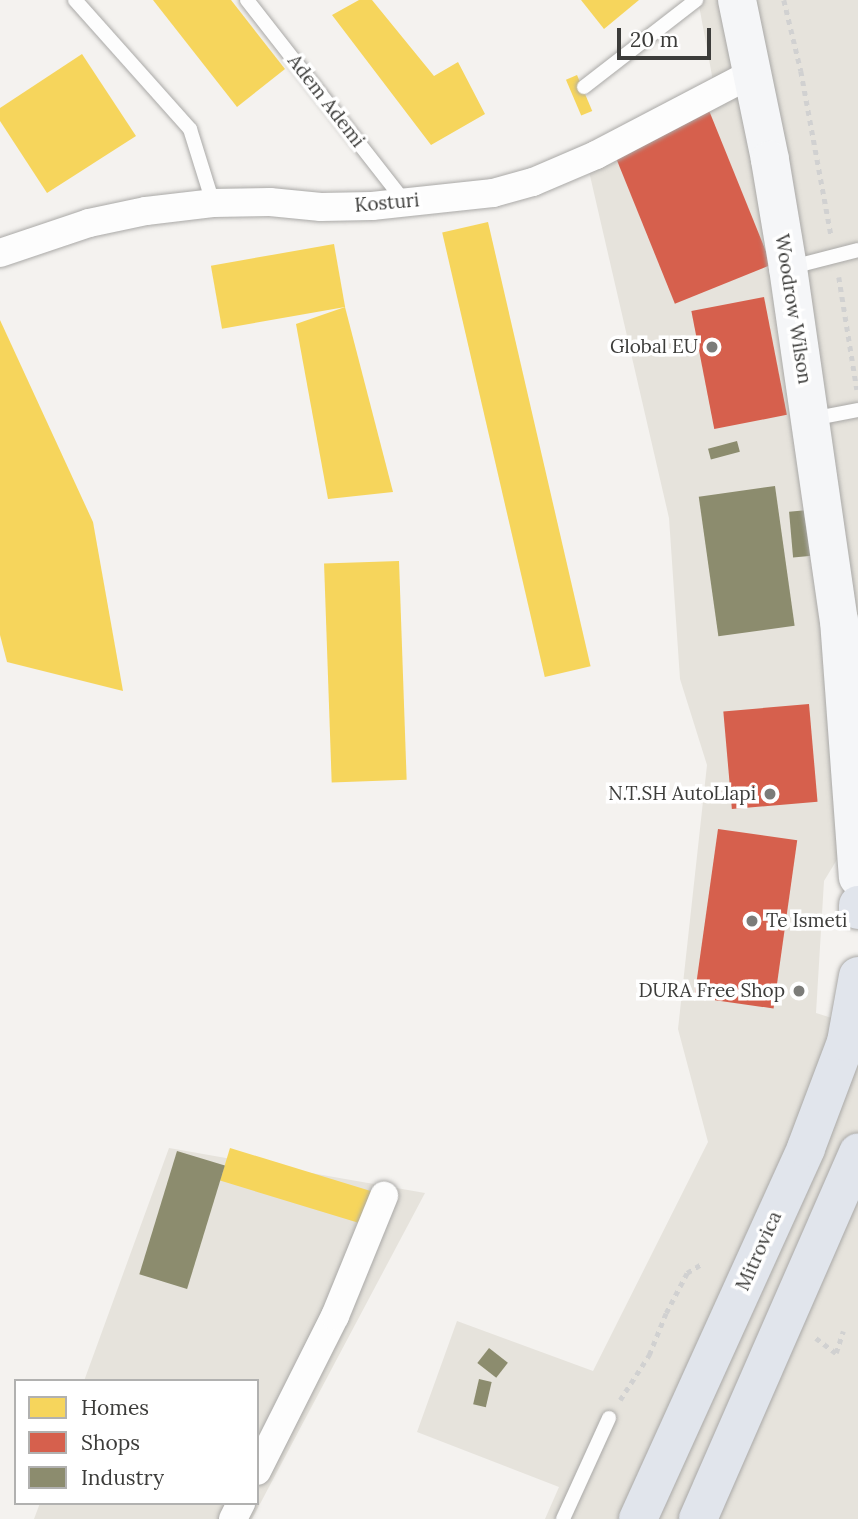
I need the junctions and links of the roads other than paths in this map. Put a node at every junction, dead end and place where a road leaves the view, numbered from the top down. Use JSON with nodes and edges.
{"nodes":[{"id":1,"x":75,"y":0,"type":"edge"},
{"id":2,"x":247,"y":0,"type":"edge"},
{"id":3,"x":696,"y":0,"type":"edge"},
{"id":4,"x":737,"y":0,"type":"edge"},
{"id":5,"x":753,"y":73,"type":"junction"},
{"id":6,"x":584,"y":87,"type":"dead end"},
{"id":7,"x":405,"y":202,"type":"junction"},
{"id":8,"x":213,"y":203,"type":"junction"},
{"id":9,"x":858,"y":250,"type":"edge"},
{"id":10,"x":0,"y":253,"type":"edge"},
{"id":11,"x":788,"y":268,"type":"junction"},
{"id":12,"x":858,"y":410,"type":"edge"},
{"id":13,"x":810,"y":419,"type":"junction"},
{"id":14,"x":839,"y":620,"type":"junction"},
{"id":15,"x":858,"y":680,"type":"edge"},
{"id":16,"x":858,"y":877,"type":"edge"},
{"id":17,"x":858,"y":905,"type":"edge"},
{"id":18,"x":858,"y":910,"type":"edge"},
{"id":19,"x":858,"y":976,"type":"edge"},
{"id":20,"x":858,"y":1152,"type":"edge"},
{"id":21,"x":384,"y":1196,"type":"dead end"},
{"id":22,"x":609,"y":1418,"type":"road end"},
{"id":23,"x":259,"y":1467,"type":"edge"},
{"id":24,"x":563,"y":1519,"type":"edge"},
{"id":25,"x":638,"y":1519,"type":"edge"},
{"id":26,"x":698,"y":1519,"type":"edge"}],
"edges":[{"from":1,"to":8,"type":"lane"},
{"from":2,"to":7,"type":"lane","name":"Adem Ademi"},
{"from":3,"to":6,"type":"lane"},
{"from":4,"to":5,"type":"main road","name":"Woodrow Wilson"},
{"from":5,"to":7,"type":"street","name":"Kosturi"},
{"from":5,"to":11,"type":"main road","name":"Woodrow Wilson"},
{"from":7,"to":8,"type":"street","name":"Kosturi"},
{"from":8,"to":10,"type":"street","name":"Kosturi"},
{"from":9,"to":11,"type":"lane"},
{"from":11,"to":13,"type":"main road","name":"Woodrow Wilson"},
{"from":12,"to":13,"type":"lane"},
{"from":13,"to":14,"type":"main road","name":"Woodrow Wilson"},
{"from":14,"to":15,"type":"main road"},
{"from":14,"to":16,"type":"main road"},
{"from":17,"to":18,"type":"highway"},
{"from":19,"to":25,"type":"highway","name":"Mitrovica"},
{"from":20,"to":26,"type":"highway"},
{"from":21,"to":23,"type":"street"},
{"from":22,"to":24,"type":"lane"}]}
